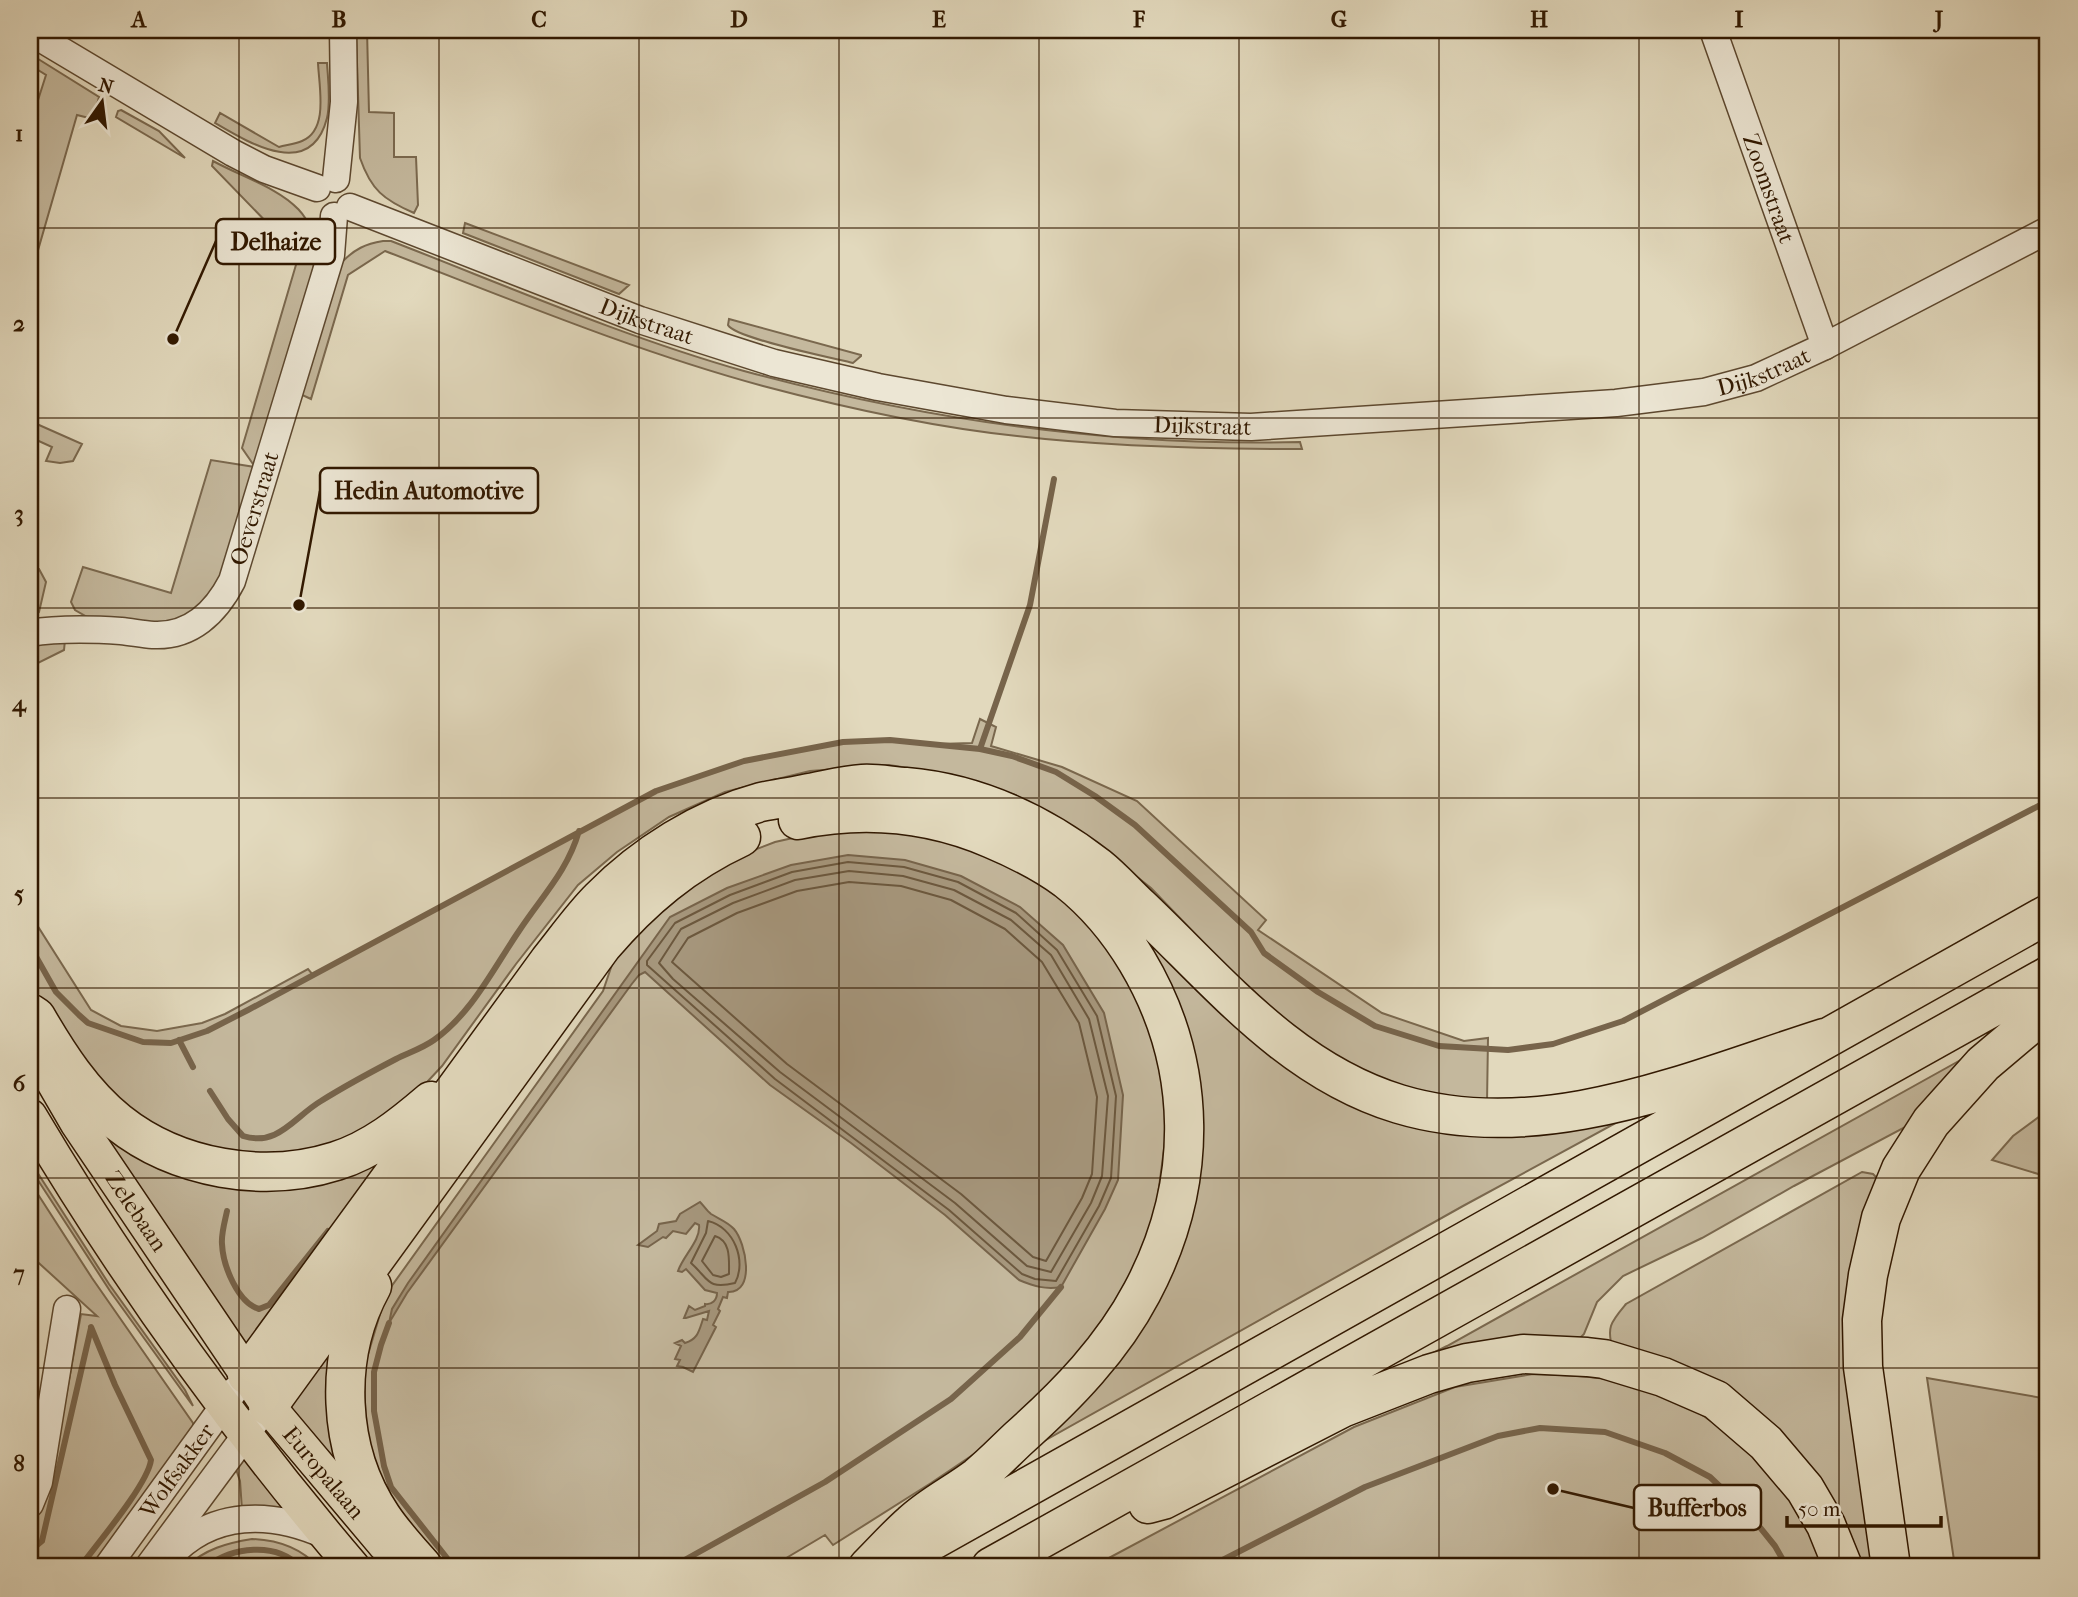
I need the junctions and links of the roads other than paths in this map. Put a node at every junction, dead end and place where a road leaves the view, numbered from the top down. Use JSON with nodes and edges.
{"nodes":[{"id":1,"x":343,"y":30,"type":"edge"},
{"id":2,"x":1713,"y":30,"type":"edge"},
{"id":3,"x":30,"y":32,"type":"edge"},
{"id":4,"x":327,"y":184,"type":"junction"},
{"id":5,"x":342,"y":212,"type":"junction"},
{"id":6,"x":2048,"y":230,"type":"edge"},
{"id":7,"x":1825,"y":346,"type":"junction"},
{"id":8,"x":30,"y":633,"type":"edge"},
{"id":9,"x":632,"y":870,"type":"junction"},
{"id":10,"x":2048,"y":914,"type":"edge"},
{"id":11,"x":602,"y":946,"type":"junction"},
{"id":12,"x":2048,"y":976,"type":"edge"},
{"id":13,"x":2048,"y":1012,"type":"edge"},
{"id":14,"x":31,"y":1020,"type":"edge"},
{"id":15,"x":1824,"y":1038,"type":"junction"},
{"id":16,"x":30,"y":1116,"type":"edge"},
{"id":17,"x":67,"y":1309,"type":"dead end"},
{"id":18,"x":247,"y":1375,"type":"junction"},
{"id":19,"x":223,"y":1406,"type":"junction"},
{"id":20,"x":256,"y":1421,"type":"junction"},
{"id":21,"x":30,"y":1504,"type":"edge"},
{"id":22,"x":1065,"y":1525,"type":"junction"},
{"id":23,"x":327,"y":1536,"type":"junction"},
{"id":24,"x":107,"y":1567,"type":"edge"},
{"id":25,"x":148,"y":1567,"type":"edge"},
{"id":26,"x":160,"y":1567,"type":"edge"},
{"id":27,"x":353,"y":1567,"type":"edge"},
{"id":28,"x":404,"y":1567,"type":"edge"},
{"id":29,"x":423,"y":1567,"type":"edge"},
{"id":30,"x":868,"y":1567,"type":"edge"},
{"id":31,"x":886,"y":1567,"type":"edge"},
{"id":32,"x":991,"y":1567,"type":"edge"},
{"id":33,"x":1843,"y":1567,"type":"edge"},
{"id":34,"x":1891,"y":1567,"type":"edge"}],
"edges":[{"from":1,"to":4,"type":"street"},
{"from":2,"to":7,"type":"street","name":"Zoomstraat"},
{"from":3,"to":4,"type":"street"},
{"from":4,"to":5,"type":"street"},
{"from":5,"to":7,"type":"street","name":"Dijkstraat"},
{"from":5,"to":8,"type":"street","name":"Oeverstraat"},
{"from":6,"to":7,"type":"street","name":"Dijkstraat"},
{"from":9,"to":14,"type":"highway"},
{"from":9,"to":15,"type":"highway"},
{"from":9,"to":18,"type":"highway"},
{"from":10,"to":15,"type":"highway"},
{"from":11,"to":20,"type":"highway"},
{"from":11,"to":29,"type":"highway"},
{"from":11,"to":30,"type":"highway"},
{"from":12,"to":22,"type":"highway"},
{"from":13,"to":34,"type":"highway"},
{"from":14,"to":18,"type":"main road","name":"Zelebaan"},
{"from":15,"to":31,"type":"highway"},
{"from":16,"to":19,"type":"main road","name":"Zelebaan"},
{"from":17,"to":21,"type":"street"},
{"from":18,"to":19,"type":"street","name":"Wolfsakker"},
{"from":18,"to":20,"type":"main road","name":"Europalaan"},
{"from":19,"to":20,"type":"main road","name":"Europalaan"},
{"from":19,"to":24,"type":"street","name":"Wolfsakker"},
{"from":20,"to":23,"type":"main road","name":"Europalaan"},
{"from":20,"to":25,"type":"street","name":"Wolfsakker"},
{"from":20,"to":28,"type":"main road","name":"Europalaan"},
{"from":22,"to":32,"type":"highway"},
{"from":22,"to":33,"type":"highway"},
{"from":23,"to":26,"type":"street","name":"Wolfsakker"},
{"from":23,"to":27,"type":"main road","name":"Europalaan"}]}
